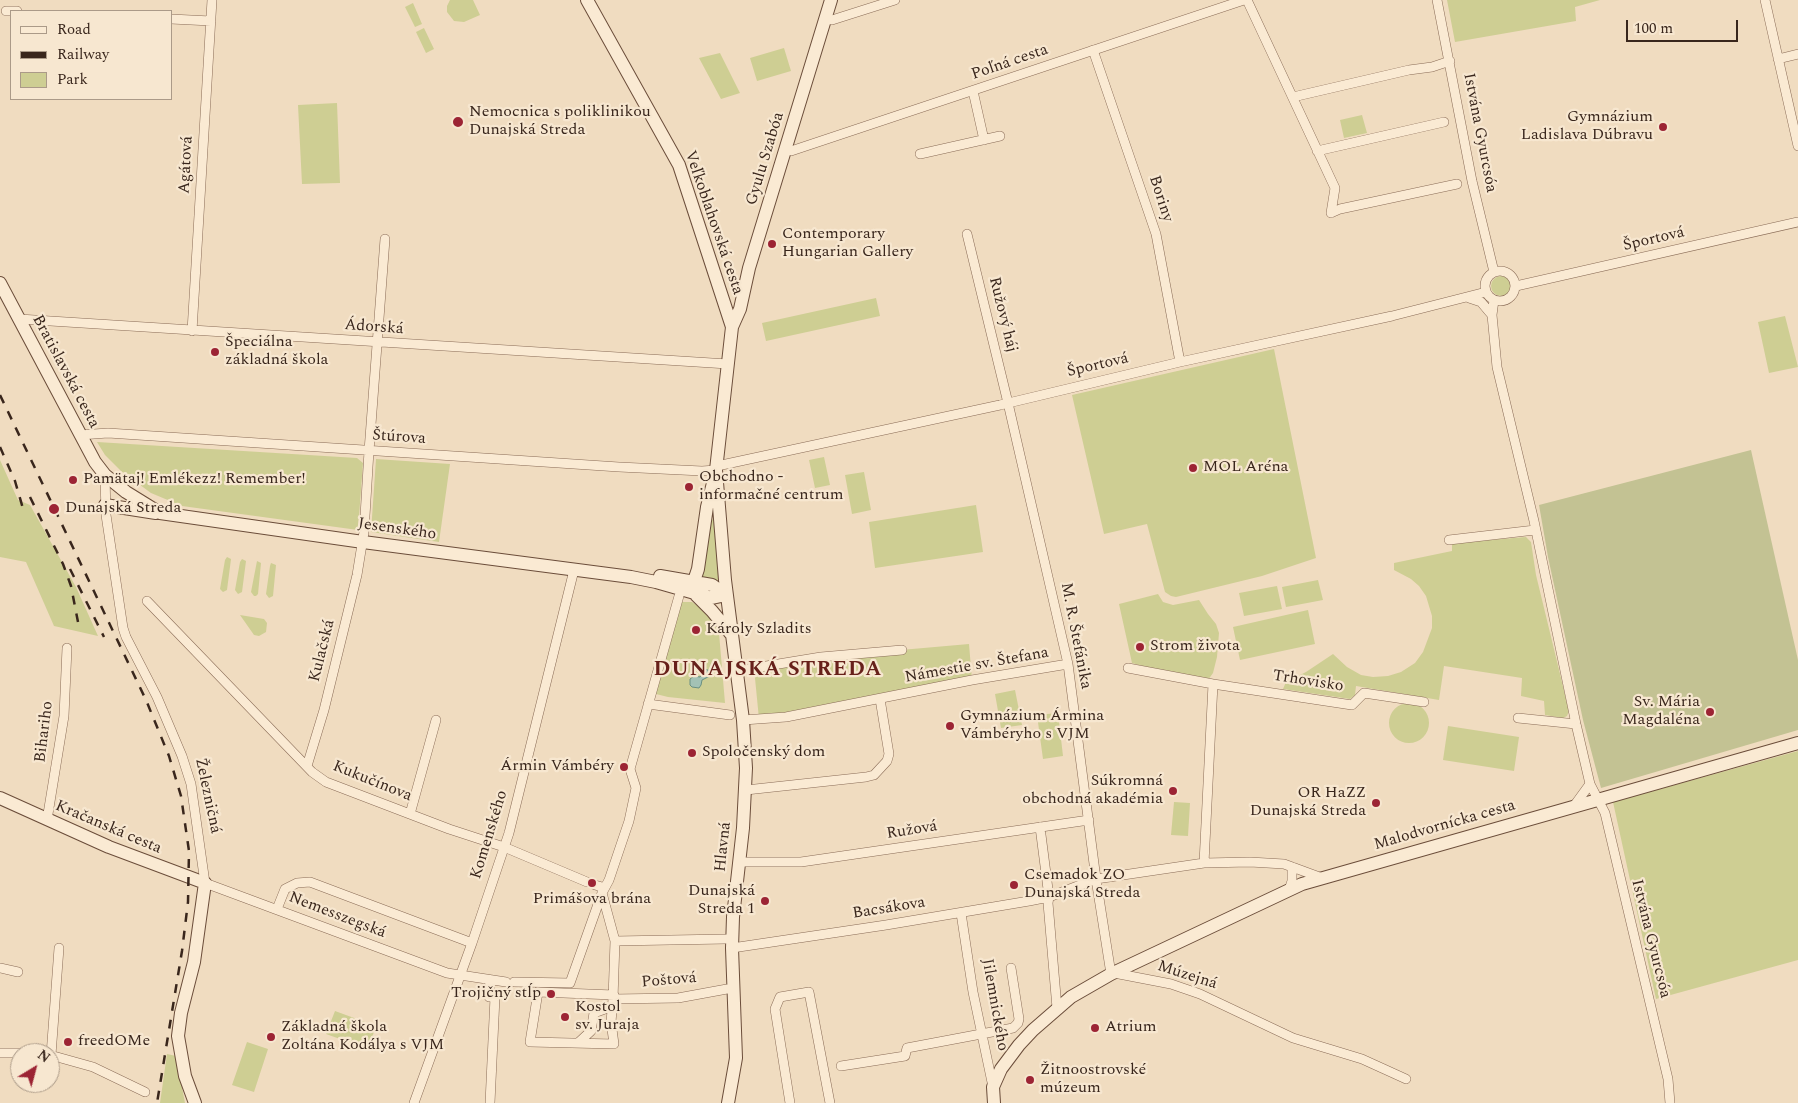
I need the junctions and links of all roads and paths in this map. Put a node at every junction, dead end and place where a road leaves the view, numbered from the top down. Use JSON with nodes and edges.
{"nodes":[{"id":1,"x":212,"y":0,"type":"edge"},
{"id":2,"x":588,"y":0,"type":"edge"},
{"id":3,"x":831,"y":0,"type":"edge"},
{"id":4,"x":895,"y":0,"type":"edge"},
{"id":5,"x":1246,"y":0,"type":"edge"},
{"id":6,"x":1437,"y":0,"type":"edge"},
{"id":7,"x":1765,"y":0,"type":"edge"},
{"id":8,"x":6,"y":11,"type":"dead end"},
{"id":9,"x":10,"y":11,"type":"edge"},
{"id":10,"x":172,"y":19,"type":"edge"},
{"id":11,"x":826,"y":19,"type":"junction"},
{"id":12,"x":211,"y":21,"type":"junction"},
{"id":13,"x":1093,"y":50,"type":"junction"},
{"id":14,"x":1798,"y":54,"type":"edge"},
{"id":15,"x":1778,"y":58,"type":"junction"},
{"id":16,"x":1450,"y":61,"type":"junction"},
{"id":17,"x":974,"y":91,"type":"junction"},
{"id":18,"x":1293,"y":97,"type":"junction"},
{"id":19,"x":1444,"y":122,"type":"dead end"},
{"id":20,"x":1000,"y":136,"type":"dead end"},
{"id":21,"x":984,"y":140,"type":"junction"},
{"id":22,"x":1798,"y":146,"type":"edge"},
{"id":23,"x":785,"y":148,"type":"junction"},
{"id":24,"x":1316,"y":151,"type":"junction"},
{"id":25,"x":920,"y":154,"type":"dead end"},
{"id":26,"x":1457,"y":184,"type":"dead end"},
{"id":27,"x":1798,"y":222,"type":"edge"},
{"id":28,"x":967,"y":234,"type":"dead end"},
{"id":29,"x":385,"y":239,"type":"dead end"},
{"id":30,"x":1494,"y":272,"type":"junction"},
{"id":31,"x":0,"y":283,"type":"edge"},
{"id":32,"x":1516,"y":286,"type":"junction"},
{"id":33,"x":745,"y":287,"type":"junction"},
{"id":34,"x":720,"y":288,"type":"junction"},
{"id":35,"x":1486,"y":292,"type":"junction"},
{"id":36,"x":1467,"y":298,"type":"junction"},
{"id":37,"x":1494,"y":300,"type":"junction"},
{"id":38,"x":1492,"y":315,"type":"junction"},
{"id":39,"x":19,"y":320,"type":"junction"},
{"id":40,"x":732,"y":327,"type":"junction"},
{"id":41,"x":192,"y":331,"type":"junction"},
{"id":42,"x":378,"y":343,"type":"junction"},
{"id":43,"x":1180,"y":362,"type":"junction"},
{"id":44,"x":728,"y":364,"type":"junction"},
{"id":45,"x":1008,"y":403,"type":"junction"},
{"id":46,"x":80,"y":435,"type":"junction"},
{"id":47,"x":369,"y":451,"type":"junction"},
{"id":48,"x":716,"y":468,"type":"junction"},
{"id":49,"x":105,"y":475,"type":"junction"},
{"id":50,"x":105,"y":505,"type":"junction"},
{"id":51,"x":160,"y":513,"type":"junction"},
{"id":52,"x":1536,"y":530,"type":"junction"},
{"id":53,"x":1449,"y":540,"type":"dead end"},
{"id":54,"x":363,"y":542,"type":"junction"},
{"id":55,"x":574,"y":570,"type":"junction"},
{"id":56,"x":631,"y":577,"type":"junction"},
{"id":57,"x":694,"y":580,"type":"junction"},
{"id":58,"x":694,"y":594,"type":"junction"},
{"id":59,"x":726,"y":594,"type":"junction"},
{"id":60,"x":678,"y":596,"type":"dead end"},
{"id":61,"x":147,"y":601,"type":"dead end"},
{"id":62,"x":732,"y":636,"type":"junction"},
{"id":63,"x":67,"y":648,"type":"dead end"},
{"id":64,"x":902,"y":650,"type":"dead end"},
{"id":65,"x":1068,"y":664,"type":"junction"},
{"id":66,"x":1128,"y":668,"type":"dead end"},
{"id":67,"x":736,"y":671,"type":"junction"},
{"id":68,"x":1213,"y":684,"type":"junction"},
{"id":69,"x":880,"y":699,"type":"junction"},
{"id":70,"x":1424,"y":702,"type":"dead end"},
{"id":71,"x":648,"y":704,"type":"junction"},
{"id":72,"x":730,"y":715,"type":"dead end"},
{"id":73,"x":1518,"y":718,"type":"dead end"},
{"id":74,"x":436,"y":720,"type":"dead end"},
{"id":75,"x":743,"y":720,"type":"junction"},
{"id":76,"x":1576,"y":724,"type":"junction"},
{"id":77,"x":1798,"y":743,"type":"edge"},
{"id":78,"x":307,"y":766,"type":"junction"},
{"id":79,"x":1590,"y":784,"type":"junction"},
{"id":80,"x":746,"y":790,"type":"junction"},
{"id":81,"x":0,"y":798,"type":"edge"},
{"id":82,"x":1598,"y":800,"type":"junction"},
{"id":83,"x":1574,"y":807,"type":"junction"},
{"id":84,"x":410,"y":814,"type":"junction"},
{"id":85,"x":47,"y":820,"type":"junction"},
{"id":86,"x":1089,"y":820,"type":"junction"},
{"id":87,"x":1040,"y":827,"type":"junction"},
{"id":88,"x":504,"y":847,"type":"junction"},
{"id":89,"x":739,"y":862,"type":"junction"},
{"id":90,"x":1204,"y":863,"type":"junction"},
{"id":91,"x":1292,"y":867,"type":"junction"},
{"id":92,"x":1322,"y":878,"type":"junction"},
{"id":93,"x":1096,"y":879,"type":"junction"},
{"id":94,"x":205,"y":883,"type":"junction"},
{"id":95,"x":1289,"y":890,"type":"junction"},
{"id":96,"x":602,"y":893,"type":"junction"},
{"id":97,"x":1049,"y":897,"type":"junction"},
{"id":98,"x":276,"y":909,"type":"junction"},
{"id":99,"x":961,"y":913,"type":"junction"},
{"id":100,"x":615,"y":941,"type":"junction"},
{"id":101,"x":472,"y":943,"type":"junction"},
{"id":102,"x":729,"y":943,"type":"junction"},
{"id":103,"x":60,"y":948,"type":"dead end"},
{"id":104,"x":0,"y":968,"type":"edge"},
{"id":105,"x":1011,"y":968,"type":"dead end"},
{"id":106,"x":18,"y":972,"type":"dead end"},
{"id":107,"x":1112,"y":974,"type":"junction"},
{"id":108,"x":459,"y":976,"type":"junction"},
{"id":109,"x":490,"y":980,"type":"junction"},
{"id":110,"x":727,"y":989,"type":"dead end"},
{"id":111,"x":613,"y":1000,"type":"junction"},
{"id":112,"x":1057,"y":1008,"type":"junction"},
{"id":113,"x":982,"y":1035,"type":"junction"},
{"id":114,"x":51,"y":1043,"type":"edge"},
{"id":115,"x":578,"y":1043,"type":"junction"},
{"id":116,"x":60,"y":1058,"type":"edge"},
{"id":117,"x":841,"y":1066,"type":"dead end"},
{"id":118,"x":1406,"y":1078,"type":"dead end"},
{"id":119,"x":993,"y":1087,"type":"junction"},
{"id":120,"x":145,"y":1092,"type":"dead end"},
{"id":121,"x":194,"y":1103,"type":"edge"},
{"id":122,"x":414,"y":1103,"type":"edge"},
{"id":123,"x":490,"y":1103,"type":"edge"},
{"id":124,"x":728,"y":1103,"type":"edge"},
{"id":125,"x":790,"y":1103,"type":"edge"},
{"id":126,"x":830,"y":1103,"type":"edge"},
{"id":127,"x":994,"y":1103,"type":"edge"},
{"id":128,"x":1670,"y":1103,"type":"edge"}],
"edges":[{"from":1,"to":12,"type":"street","name":"Agátová"},
{"from":2,"to":34,"type":"street","name":"Veľkoblahovská cesta"},
{"from":3,"to":11,"type":"street","name":"Gyulu Szabóa"},
{"from":4,"to":11,"type":"street"},
{"from":5,"to":13,"type":"street","name":"Poľná cesta"},
{"from":5,"to":18,"type":"street"},
{"from":6,"to":16,"type":"street","name":"Istvána Gyurcsóa"},
{"from":7,"to":15,"type":"street"},
{"from":8,"to":9,"type":"street"},
{"from":10,"to":12,"type":"street"},
{"from":11,"to":23,"type":"street","name":"Gyulu Szabóa"},
{"from":12,"to":41,"type":"street","name":"Agátová"},
{"from":13,"to":17,"type":"street","name":"Poľná cesta"},
{"from":13,"to":43,"type":"street","name":"Boriny"},
{"from":14,"to":15,"type":"street"},
{"from":15,"to":22,"type":"street"},
{"from":16,"to":18,"type":"street"},
{"from":16,"to":30,"type":"street","name":"Istvána Gyurcsóa"},
{"from":17,"to":21,"type":"street"},
{"from":17,"to":23,"type":"street","name":"Poľná cesta"},
{"from":18,"to":24,"type":"street"},
{"from":19,"to":24,"type":"street"},
{"from":20,"to":21,"type":"street"},
{"from":21,"to":25,"type":"street"},
{"from":23,"to":33,"type":"street","name":"Gyulu Szabóa"},
{"from":24,"to":26,"type":"street"},
{"from":27,"to":32,"type":"street","name":"Športová"},
{"from":28,"to":45,"type":"street","name":"Ružový háj"},
{"from":29,"to":42,"type":"street","name":"Kulačská"},
{"from":30,"to":32,"type":"street"},
{"from":30,"to":35,"type":"street"},
{"from":31,"to":39,"type":"street","name":"Bratislavská cesta"},
{"from":32,"to":37,"type":"street"},
{"from":33,"to":34,"type":"street"},
{"from":33,"to":40,"type":"street","name":"Gyulu Szabóa"},
{"from":34,"to":40,"type":"street","name":"Veľkoblahovská cesta"},
{"from":35,"to":36,"type":"street","name":"Športová"},
{"from":35,"to":37,"type":"street"},
{"from":36,"to":38,"type":"street"},
{"from":36,"to":43,"type":"street","name":"Športová"},
{"from":37,"to":38,"type":"street","name":"Istvána Gyurcsóa"},
{"from":38,"to":52,"type":"street","name":"Istvána Gyurcsóa"},
{"from":39,"to":41,"type":"street","name":"Ádorská"},
{"from":39,"to":46,"type":"street","name":"Bratislavská cesta"},
{"from":40,"to":44,"type":"street"},
{"from":41,"to":42,"type":"street","name":"Ádorská"},
{"from":42,"to":44,"type":"street","name":"Ádorská"},
{"from":42,"to":47,"type":"street","name":"Kulačská"},
{"from":43,"to":45,"type":"street","name":"Športová"},
{"from":44,"to":48,"type":"street"},
{"from":45,"to":48,"type":"street","name":"Športová"},
{"from":45,"to":65,"type":"street","name":"M. R. Štefánika"},
{"from":46,"to":47,"type":"street","name":"Štúrova"},
{"from":46,"to":49,"type":"street","name":"Bratislavská cesta"},
{"from":47,"to":48,"type":"street","name":"Štúrova"},
{"from":47,"to":54,"type":"street","name":"Kulačská"},
{"from":48,"to":57,"type":"street"},
{"from":48,"to":59,"type":"street","name":"Hlavná"},
{"from":49,"to":50,"type":"street","name":"Železničná"},
{"from":49,"to":51,"type":"street","name":"Jesenského"},
{"from":50,"to":51,"type":"street"},
{"from":50,"to":94,"type":"street","name":"Železničná"},
{"from":51,"to":54,"type":"street","name":"Jesenského"},
{"from":52,"to":53,"type":"street"},
{"from":52,"to":76,"type":"street","name":"Istvána Gyurcsóa"},
{"from":54,"to":55,"type":"street","name":"Jesenského"},
{"from":54,"to":78,"type":"street","name":"Kulačská"},
{"from":55,"to":56,"type":"street","name":"Jesenského"},
{"from":55,"to":88,"type":"street","name":"Komenského"},
{"from":56,"to":57,"type":"street"},
{"from":56,"to":58,"type":"street","name":"Jesenského"},
{"from":57,"to":59,"type":"street"},
{"from":58,"to":59,"type":"street"},
{"from":58,"to":62,"type":"street"},
{"from":59,"to":62,"type":"street","name":"Hlavná"},
{"from":60,"to":71,"type":"street"},
{"from":61,"to":78,"type":"street","name":"Kukučínova"},
{"from":62,"to":67,"type":"street","name":"Hlavná"},
{"from":63,"to":85,"type":"street","name":"Bihariho"},
{"from":64,"to":67,"type":"street","name":"Námestie sv. Štefana"},
{"from":65,"to":69,"type":"street","name":"Námestie sv. Štefana"},
{"from":65,"to":86,"type":"street","name":"M. R. Štefánika"},
{"from":66,"to":68,"type":"street","name":"Trhovisko"},
{"from":67,"to":75,"type":"street","name":"Hlavná"},
{"from":68,"to":70,"type":"street","name":"Trhovisko"},
{"from":68,"to":90,"type":"street"},
{"from":69,"to":75,"type":"street","name":"Námestie sv. Štefana"},
{"from":69,"to":80,"type":"street"},
{"from":71,"to":72,"type":"street"},
{"from":71,"to":96,"type":"street"},
{"from":73,"to":76,"type":"street"},
{"from":74,"to":84,"type":"street"},
{"from":75,"to":80,"type":"street","name":"Hlavná"},
{"from":76,"to":79,"type":"street","name":"Istvána Gyurcsóa"},
{"from":77,"to":82,"type":"street","name":"Malodvornícka cesta"},
{"from":78,"to":84,"type":"street","name":"Kukučínova"},
{"from":79,"to":82,"type":"street","name":"Istvána Gyurcsóa"},
{"from":79,"to":83,"type":"street"},
{"from":80,"to":89,"type":"street","name":"Hlavná"},
{"from":81,"to":85,"type":"street","name":"Kračanská cesta"},
{"from":82,"to":83,"type":"street","name":"Malodvornícka cesta"},
{"from":82,"to":128,"type":"street","name":"Istvána Gyurcsóa"},
{"from":83,"to":92,"type":"street","name":"Malodvornícka cesta"},
{"from":84,"to":88,"type":"street","name":"Kukučínova"},
{"from":85,"to":94,"type":"street","name":"Kračanská cesta"},
{"from":86,"to":87,"type":"street","name":"Ružová"},
{"from":86,"to":93,"type":"street","name":"M. R. Štefánika"},
{"from":87,"to":89,"type":"street","name":"Ružová"},
{"from":87,"to":97,"type":"street"},
{"from":88,"to":96,"type":"street","name":"Kukučínova"},
{"from":88,"to":101,"type":"street","name":"Komenského"},
{"from":89,"to":102,"type":"street","name":"Hlavná"},
{"from":90,"to":91,"type":"street"},
{"from":90,"to":93,"type":"street"},
{"from":91,"to":92,"type":"street"},
{"from":91,"to":95,"type":"street"},
{"from":92,"to":95,"type":"street","name":"Malodvornícka cesta"},
{"from":93,"to":97,"type":"street","name":"Bacsákova"},
{"from":93,"to":107,"type":"street"},
{"from":94,"to":98,"type":"street","name":"Nemesszegská"},
{"from":94,"to":121,"type":"street","name":"Železničná"},
{"from":95,"to":107,"type":"street","name":"Malodvornícka cesta"},
{"from":96,"to":100,"type":"street"},
{"from":96,"to":109,"type":"street","name":"Nemesszegská"},
{"from":97,"to":99,"type":"street","name":"Bacsákova"},
{"from":97,"to":112,"type":"street"},
{"from":98,"to":101,"type":"street"},
{"from":98,"to":108,"type":"street","name":"Nemesszegská"},
{"from":99,"to":102,"type":"street","name":"Bacsákova"},
{"from":99,"to":113,"type":"street","name":"Jilemnického"},
{"from":100,"to":102,"type":"street","name":"Bacsákova"},
{"from":100,"to":111,"type":"street"},
{"from":101,"to":108,"type":"street","name":"Komenského"},
{"from":102,"to":124,"type":"street","name":"Hlavná"},
{"from":103,"to":114,"type":"street"},
{"from":104,"to":106,"type":"street"},
{"from":105,"to":113,"type":"street"},
{"from":107,"to":112,"type":"street"},
{"from":107,"to":118,"type":"street","name":"Múzejná"},
{"from":108,"to":109,"type":"street","name":"Nemesszegská"},
{"from":108,"to":122,"type":"street","name":"Komenského"},
{"from":109,"to":123,"type":"street"},
{"from":110,"to":111,"type":"street","name":"Poštová"},
{"from":111,"to":115,"type":"street"},
{"from":111,"to":115,"type":"street"},
{"from":111,"to":115,"type":"street","name":"Poštová"},
{"from":112,"to":119,"type":"street"},
{"from":113,"to":117,"type":"street"},
{"from":113,"to":119,"type":"street","name":"Jilemnického"},
{"from":116,"to":120,"type":"street"},
{"from":119,"to":127,"type":"street","name":"Jilemnického"},
{"from":125,"to":126,"type":"street"}]}
